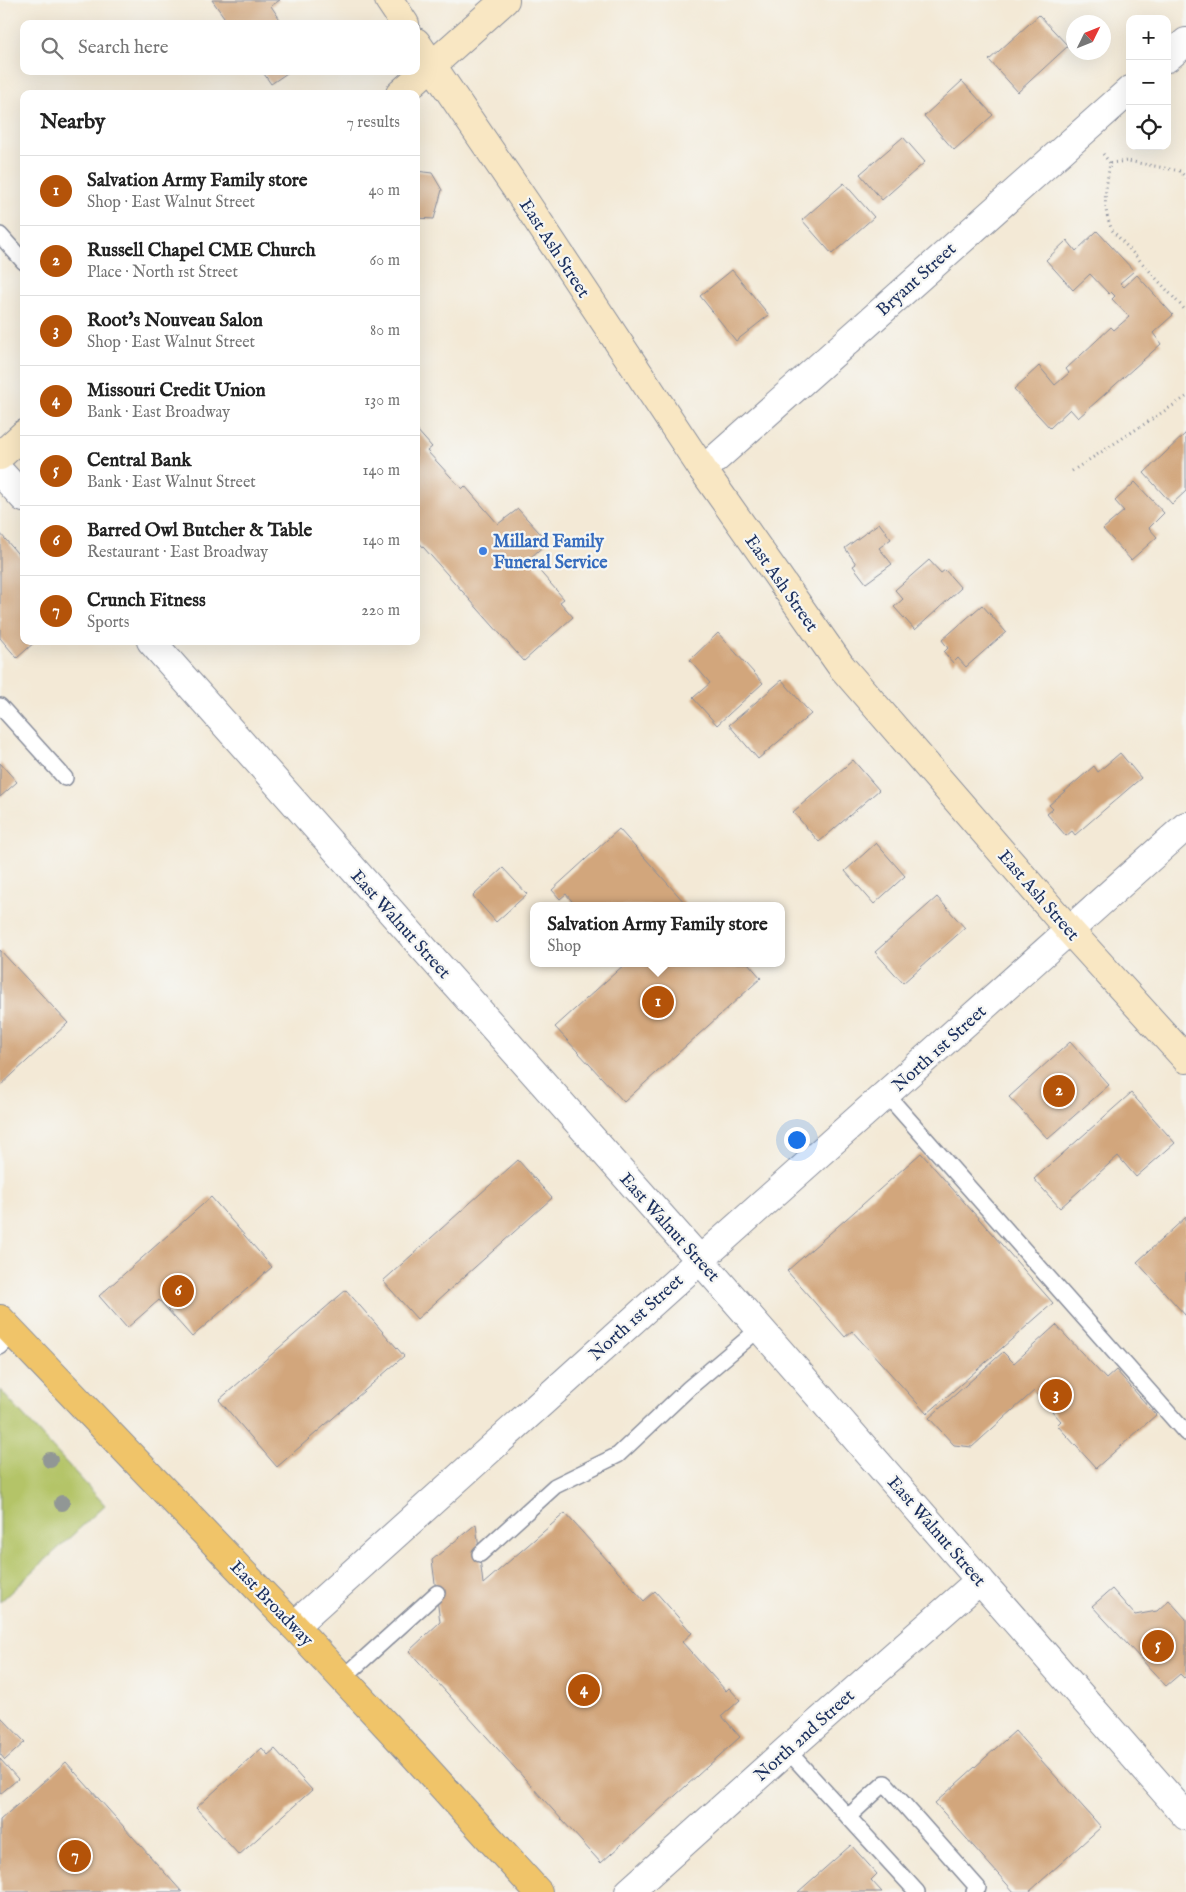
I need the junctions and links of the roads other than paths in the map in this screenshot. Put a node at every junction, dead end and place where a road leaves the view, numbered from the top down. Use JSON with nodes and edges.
{"nodes":[{"id":1,"x":389,"y":0,"type":"edge"},
{"id":2,"x":505,"y":0,"type":"edge"},
{"id":3,"x":402,"y":20,"type":"edge"},
{"id":4,"x":1186,"y":42,"type":"edge"},
{"id":5,"x":420,"y":48,"type":"edge"},
{"id":6,"x":1171,"y":55,"type":"edge"},
{"id":7,"x":432,"y":65,"type":"junction"},
{"id":8,"x":404,"y":90,"type":"edge"},
{"id":9,"x":1126,"y":93,"type":"edge"},
{"id":10,"x":0,"y":235,"type":"edge"},
{"id":11,"x":20,"y":258,"type":"edge"},
{"id":12,"x":20,"y":438,"type":"edge"},
{"id":13,"x":0,"y":456,"type":"edge"},
{"id":14,"x":702,"y":470,"type":"junction"},
{"id":15,"x":0,"y":472,"type":"edge"},
{"id":16,"x":20,"y":494,"type":"edge"},
{"id":17,"x":155,"y":645,"type":"edge"},
{"id":18,"x":0,"y":706,"type":"edge"},
{"id":19,"x":65,"y":778,"type":"dead end"},
{"id":20,"x":1186,"y":826,"type":"edge"},
{"id":21,"x":1070,"y":931,"type":"junction"},
{"id":22,"x":1186,"y":1059,"type":"edge"},
{"id":23,"x":886,"y":1094,"type":"junction"},
{"id":24,"x":700,"y":1260,"type":"junction"},
{"id":25,"x":760,"y":1328,"type":"junction"},
{"id":26,"x":5,"y":1333,"type":"edge"},
{"id":27,"x":1186,"y":1433,"type":"edge"},
{"id":28,"x":480,"y":1554,"type":"dead end"},
{"id":29,"x":980,"y":1580,"type":"junction"},
{"id":30,"x":437,"y":1593,"type":"dead end"},
{"id":31,"x":294,"y":1626,"type":"junction"},
{"id":32,"x":343,"y":1678,"type":"junction"},
{"id":33,"x":786,"y":1750,"type":"junction"},
{"id":34,"x":1186,"y":1816,"type":"edge"},
{"id":35,"x":848,"y":1817,"type":"junction"},
{"id":36,"x":538,"y":1892,"type":"edge"},
{"id":37,"x":629,"y":1892,"type":"edge"},
{"id":38,"x":917,"y":1892,"type":"edge"},
{"id":39,"x":974,"y":1892,"type":"edge"}],
"edges":[{"from":1,"to":3,"type":"street"},
{"from":2,"to":7,"type":"street"},
{"from":4,"to":6,"type":"street"},
{"from":5,"to":7,"type":"street","name":"East Ash Street"},
{"from":7,"to":8,"type":"street"},
{"from":7,"to":14,"type":"street","name":"East Ash Street"},
{"from":9,"to":14,"type":"street","name":"Bryant Street"},
{"from":10,"to":11,"type":"lane"},
{"from":12,"to":13,"type":"street"},
{"from":14,"to":21,"type":"street","name":"East Ash Street"},
{"from":15,"to":16,"type":"street"},
{"from":17,"to":24,"type":"street","name":"East Walnut Street"},
{"from":18,"to":19,"type":"lane"},
{"from":20,"to":21,"type":"street","name":"North 1st Street"},
{"from":21,"to":22,"type":"street","name":"East Ash Street"},
{"from":21,"to":23,"type":"street","name":"North 1st Street"},
{"from":23,"to":24,"type":"street","name":"North 1st Street"},
{"from":23,"to":27,"type":"lane"},
{"from":24,"to":25,"type":"street","name":"East Walnut Street"},
{"from":24,"to":31,"type":"street","name":"North 1st Street"},
{"from":25,"to":28,"type":"lane"},
{"from":25,"to":29,"type":"street","name":"East Walnut Street"},
{"from":26,"to":31,"type":"main road","name":"East Broadway"},
{"from":29,"to":33,"type":"street","name":"North 2nd Street"},
{"from":29,"to":34,"type":"street","name":"East Walnut Street"},
{"from":30,"to":32,"type":"lane"},
{"from":31,"to":32,"type":"main road","name":"East Broadway"},
{"from":32,"to":36,"type":"main road","name":"East Broadway"},
{"from":33,"to":35,"type":"lane"},
{"from":33,"to":37,"type":"street","name":"North 2nd Street"},
{"from":35,"to":38,"type":"lane"},
{"from":35,"to":39,"type":"lane"}]}
